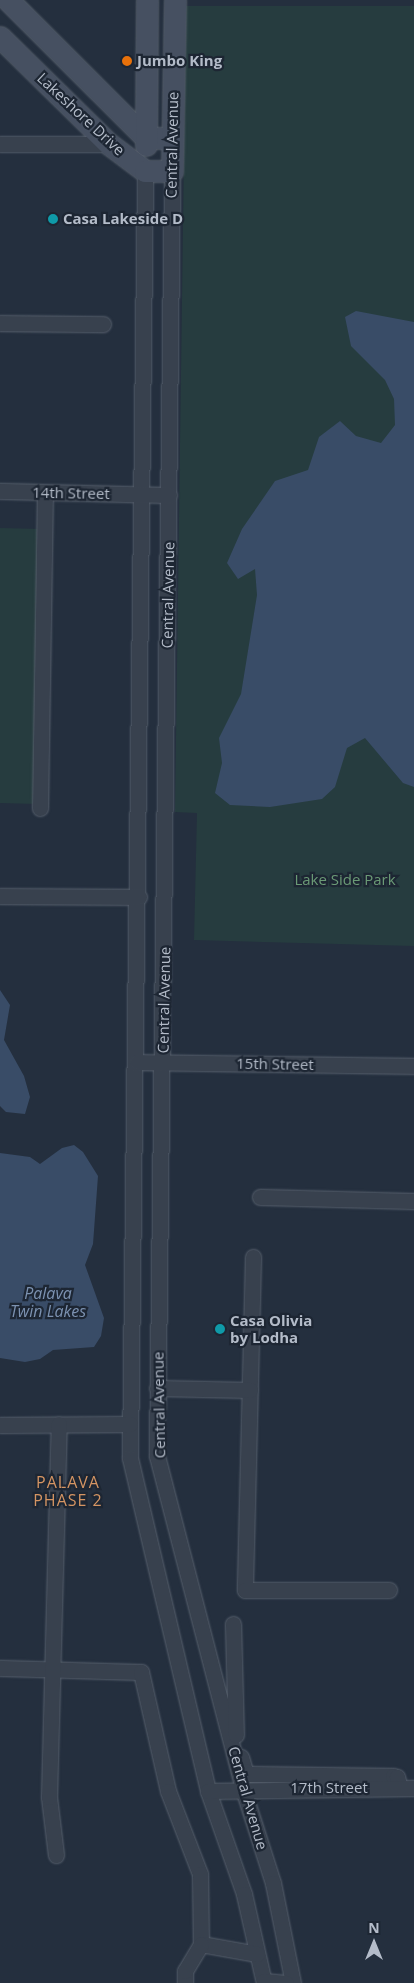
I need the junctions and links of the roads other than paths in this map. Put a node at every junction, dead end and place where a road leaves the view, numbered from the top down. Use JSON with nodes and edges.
{"nodes":[{"id":1,"x":8,"y":0,"type":"edge"},
{"id":2,"x":147,"y":0,"type":"edge"},
{"id":3,"x":175,"y":0,"type":"edge"},
{"id":4,"x":0,"y":37,"type":"edge"},
{"id":5,"x":146,"y":138,"type":"junction"},
{"id":6,"x":172,"y":138,"type":"junction"},
{"id":7,"x":0,"y":144,"type":"edge"},
{"id":8,"x":109,"y":144,"type":"junction"},
{"id":9,"x":145,"y":171,"type":"junction"},
{"id":10,"x":172,"y":171,"type":"junction"},
{"id":11,"x":0,"y":323,"type":"edge"},
{"id":12,"x":103,"y":324,"type":"dead end"},
{"id":13,"x":0,"y":491,"type":"edge"},
{"id":14,"x":45,"y":492,"type":"junction"},
{"id":15,"x":142,"y":494,"type":"junction"},
{"id":16,"x":170,"y":495,"type":"junction"},
{"id":17,"x":40,"y":808,"type":"dead end"},
{"id":18,"x":0,"y":896,"type":"edge"},
{"id":19,"x":139,"y":897,"type":"junction"},
{"id":20,"x":137,"y":1062,"type":"junction"},
{"id":21,"x":164,"y":1062,"type":"junction"},
{"id":22,"x":414,"y":1066,"type":"edge"},
{"id":23,"x":260,"y":1197,"type":"dead end"},
{"id":24,"x":414,"y":1201,"type":"edge"},
{"id":25,"x":253,"y":1257,"type":"dead end"},
{"id":26,"x":157,"y":1388,"type":"junction"},
{"id":27,"x":250,"y":1390,"type":"junction"},
{"id":28,"x":0,"y":1424,"type":"edge"},
{"id":29,"x":59,"y":1424,"type":"junction"},
{"id":30,"x":130,"y":1424,"type":"junction"},
{"id":31,"x":389,"y":1590,"type":"dead end"},
{"id":32,"x":233,"y":1624,"type":"dead end"},
{"id":33,"x":0,"y":1668,"type":"edge"},
{"id":34,"x":53,"y":1669,"type":"junction"},
{"id":35,"x":407,"y":1788,"type":"edge"},
{"id":36,"x":243,"y":1789,"type":"junction"},
{"id":37,"x":208,"y":1791,"type":"junction"},
{"id":38,"x":56,"y":1855,"type":"dead end"},
{"id":39,"x":201,"y":1944,"type":"junction"},
{"id":40,"x":257,"y":1954,"type":"junction"},
{"id":41,"x":264,"y":1982,"type":"edge"},
{"id":42,"x":185,"y":1983,"type":"edge"},
{"id":43,"x":286,"y":1983,"type":"edge"},
{"id":44,"x":293,"y":1983,"type":"edge"}],
"edges":[{"from":1,"to":5,"type":"street","name":"Lakeshore Drive"},
{"from":2,"to":5,"type":"street","name":"Central Avenue"},
{"from":3,"to":6,"type":"street","name":"Central Avenue"},
{"from":4,"to":8,"type":"street","name":"Lakeshore Drive"},
{"from":5,"to":6,"type":"street","name":"Lakeshore Drive"},
{"from":5,"to":9,"type":"street","name":"Central Avenue"},
{"from":6,"to":10,"type":"street","name":"Central Avenue"},
{"from":7,"to":8,"type":"street"},
{"from":8,"to":9,"type":"street","name":"Lakeshore Drive"},
{"from":9,"to":10,"type":"street"},
{"from":9,"to":15,"type":"street","name":"Central Avenue"},
{"from":10,"to":16,"type":"street","name":"Central Avenue"},
{"from":11,"to":12,"type":"street"},
{"from":13,"to":14,"type":"street","name":"14th Street"},
{"from":14,"to":15,"type":"street","name":"14th Street"},
{"from":14,"to":17,"type":"street"},
{"from":15,"to":16,"type":"street","name":"14th Street"},
{"from":15,"to":19,"type":"street","name":"Central Avenue"},
{"from":16,"to":21,"type":"street","name":"Central Avenue"},
{"from":18,"to":19,"type":"street"},
{"from":19,"to":20,"type":"street","name":"Central Avenue"},
{"from":20,"to":21,"type":"street","name":"15th Street"},
{"from":20,"to":30,"type":"street","name":"Central Avenue"},
{"from":21,"to":22,"type":"street","name":"15th Street"},
{"from":21,"to":26,"type":"street","name":"Central Avenue"},
{"from":23,"to":24,"type":"street"},
{"from":25,"to":27,"type":"street"},
{"from":26,"to":27,"type":"street"},
{"from":26,"to":36,"type":"street","name":"Central Avenue"},
{"from":27,"to":31,"type":"street"},
{"from":28,"to":29,"type":"street"},
{"from":29,"to":30,"type":"street"},
{"from":29,"to":34,"type":"street"},
{"from":30,"to":37,"type":"street","name":"Central Avenue"},
{"from":32,"to":35,"type":"street"},
{"from":33,"to":34,"type":"street"},
{"from":34,"to":38,"type":"street"},
{"from":34,"to":39,"type":"street"},
{"from":35,"to":36,"type":"street","name":"17th Street"},
{"from":36,"to":37,"type":"street","name":"17th Street"},
{"from":36,"to":44,"type":"street","name":"Central Avenue"},
{"from":37,"to":40,"type":"street","name":"Central Avenue"},
{"from":39,"to":40,"type":"street"},
{"from":39,"to":42,"type":"street"},
{"from":40,"to":41,"type":"street","name":"Central Avenue"},
{"from":41,"to":43,"type":"street"}]}
